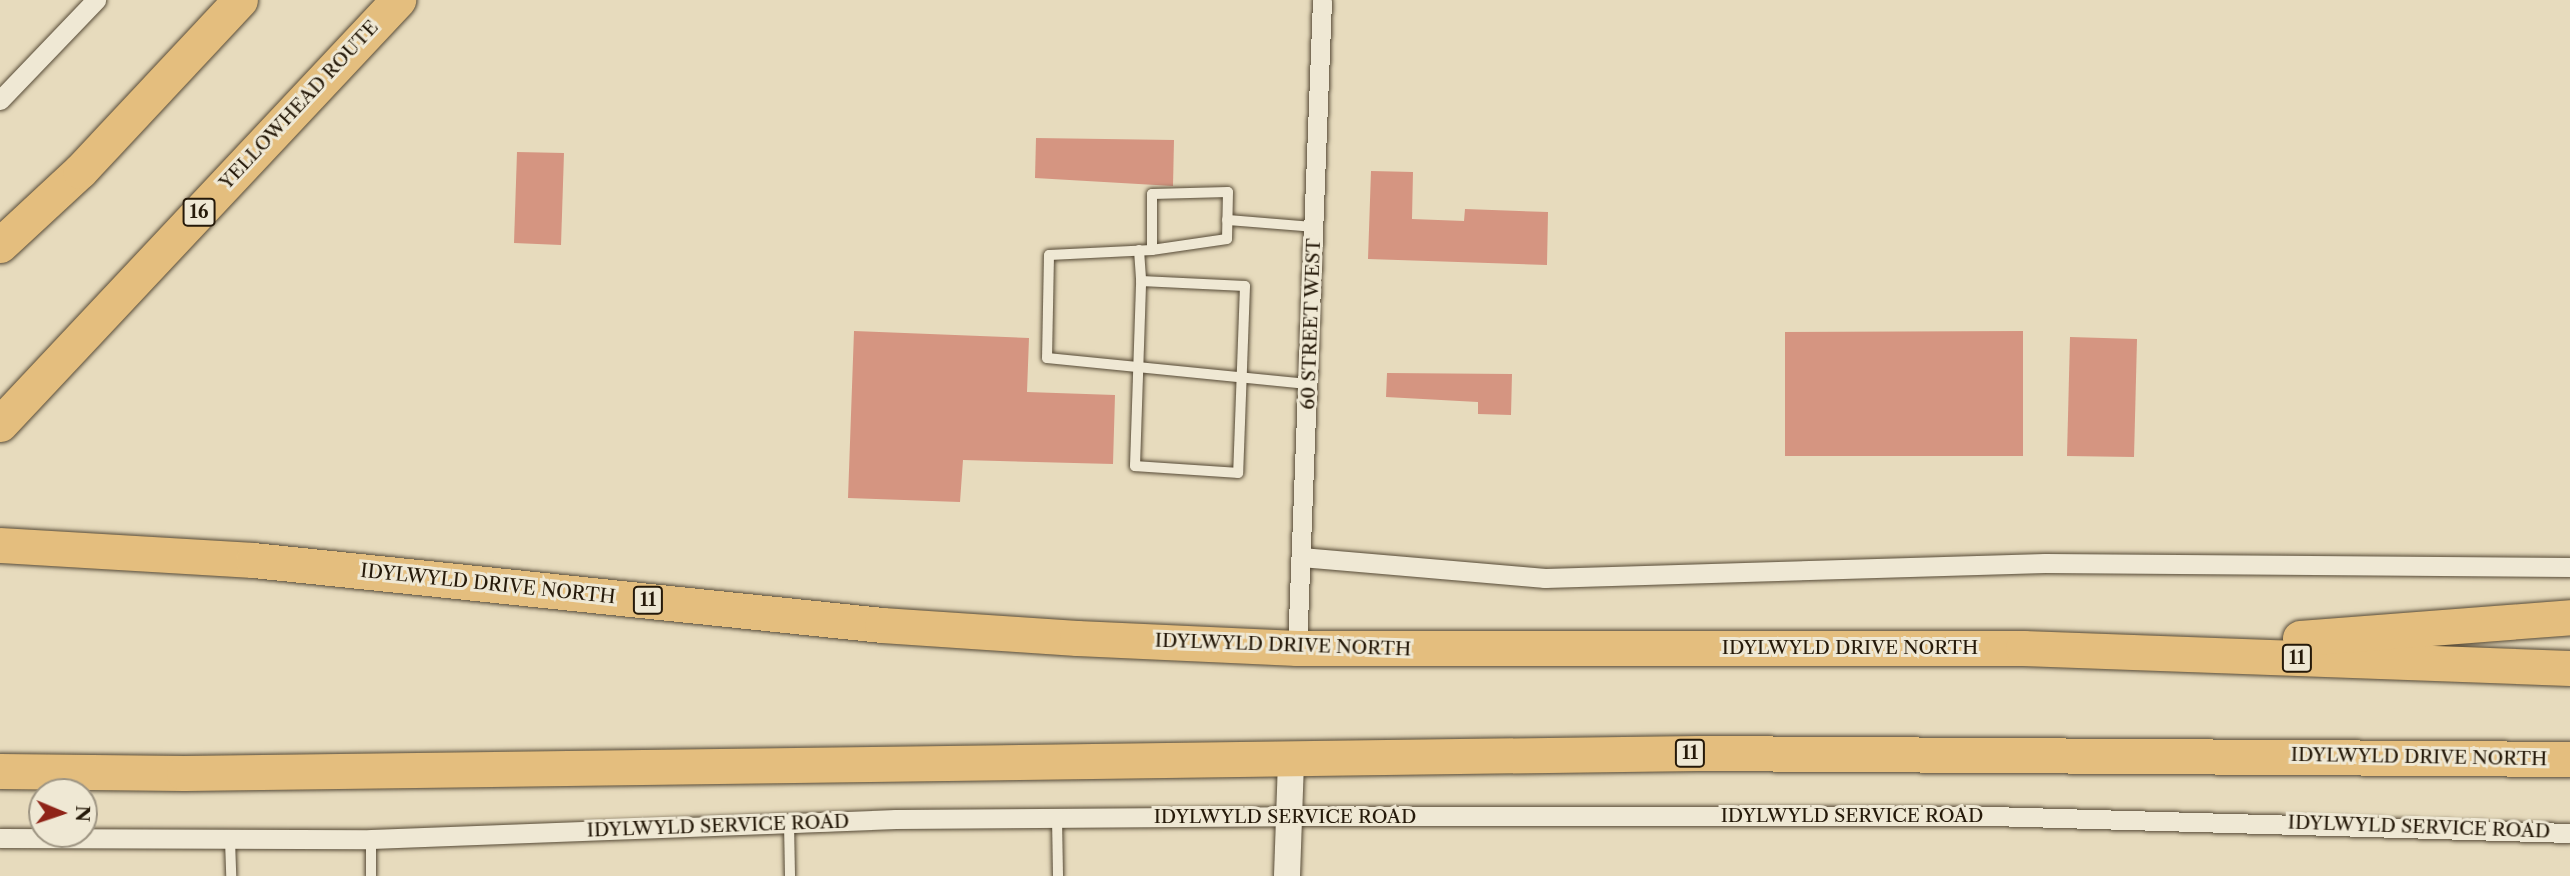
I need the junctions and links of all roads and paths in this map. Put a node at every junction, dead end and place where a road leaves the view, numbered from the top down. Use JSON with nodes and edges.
{"nodes":[{"id":1,"x":96,"y":0,"type":"edge"},
{"id":2,"x":240,"y":0,"type":"edge"},
{"id":3,"x":398,"y":0,"type":"edge"},
{"id":4,"x":1322,"y":0,"type":"edge"},
{"id":5,"x":0,"y":100,"type":"edge"},
{"id":6,"x":1227,"y":220,"type":"junction"},
{"id":7,"x":1314,"y":227,"type":"junction"},
{"id":8,"x":0,"y":245,"type":"edge"},
{"id":9,"x":1139,"y":250,"type":"junction"},
{"id":10,"x":1152,"y":250,"type":"junction"},
{"id":11,"x":1141,"y":281,"type":"junction"},
{"id":12,"x":1138,"y":368,"type":"junction"},
{"id":13,"x":1242,"y":379,"type":"junction"},
{"id":14,"x":1308,"y":384,"type":"junction"},
{"id":15,"x":0,"y":424,"type":"edge"},
{"id":16,"x":0,"y":545,"type":"edge"},
{"id":17,"x":1301,"y":557,"type":"junction"},
{"id":18,"x":2570,"y":567,"type":"edge"},
{"id":19,"x":2570,"y":617,"type":"edge"},
{"id":20,"x":1297,"y":648,"type":"junction"},
{"id":21,"x":2023,"y":648,"type":"junction"},
{"id":22,"x":2570,"y":667,"type":"edge"},
{"id":23,"x":2570,"y":759,"type":"edge"},
{"id":24,"x":1290,"y":760,"type":"junction"},
{"id":25,"x":0,"y":771,"type":"edge"},
{"id":26,"x":1289,"y":816,"type":"junction"},
{"id":27,"x":1057,"y":818,"type":"junction"},
{"id":28,"x":789,"y":823,"type":"junction"},
{"id":29,"x":2570,"y":833,"type":"edge"},
{"id":30,"x":0,"y":838,"type":"edge"},
{"id":31,"x":371,"y":839,"type":"junction"},
{"id":32,"x":230,"y":840,"type":"junction"},
{"id":33,"x":231,"y":876,"type":"edge"},
{"id":34,"x":371,"y":876,"type":"edge"},
{"id":35,"x":790,"y":876,"type":"edge"},
{"id":36,"x":1058,"y":876,"type":"edge"},
{"id":37,"x":1287,"y":876,"type":"edge"}],
"edges":[{"from":1,"to":5,"type":"street"},
{"from":2,"to":8,"type":"highway"},
{"from":3,"to":15,"type":"highway","name":"YELLOWHEAD ROUTE","number":"16"},
{"from":4,"to":7,"type":"street","name":"60 STREET WEST"},
{"from":6,"to":7,"type":"lane"},
{"from":6,"to":10,"type":"lane"},
{"from":6,"to":10,"type":"lane"},
{"from":7,"to":14,"type":"street","name":"60 STREET WEST"},
{"from":9,"to":10,"type":"lane"},
{"from":9,"to":11,"type":"lane"},
{"from":9,"to":12,"type":"lane"},
{"from":11,"to":12,"type":"lane"},
{"from":11,"to":13,"type":"lane"},
{"from":12,"to":13,"type":"lane"},
{"from":12,"to":13,"type":"lane"},
{"from":13,"to":14,"type":"lane"},
{"from":14,"to":17,"type":"street","name":"60 STREET WEST"},
{"from":16,"to":20,"type":"highway","name":"IDYLWYLD DRIVE NORTH","number":"11"},
{"from":17,"to":18,"type":"street"},
{"from":17,"to":20,"type":"street","name":"60 STREET WEST"},
{"from":19,"to":21,"type":"highway"},
{"from":20,"to":21,"type":"highway","name":"IDYLWYLD DRIVE NORTH","number":"11"},
{"from":21,"to":22,"type":"highway","name":"IDYLWYLD DRIVE NORTH","number":"11"},
{"from":23,"to":24,"type":"highway","name":"IDYLWYLD DRIVE NORTH","number":"11"},
{"from":24,"to":25,"type":"highway","name":"IDYLWYLD DRIVE NORTH","number":"11"},
{"from":24,"to":26,"type":"street"},
{"from":26,"to":27,"type":"street","name":"IDYLWYLD SERVICE ROAD"},
{"from":26,"to":29,"type":"street","name":"IDYLWYLD SERVICE ROAD"},
{"from":26,"to":37,"type":"street"},
{"from":27,"to":28,"type":"street","name":"IDYLWYLD SERVICE ROAD"},
{"from":27,"to":36,"type":"lane"},
{"from":28,"to":31,"type":"street","name":"IDYLWYLD SERVICE ROAD"},
{"from":28,"to":35,"type":"lane"},
{"from":30,"to":32,"type":"street","name":"IDYLWYLD SERVICE ROAD"},
{"from":31,"to":32,"type":"street","name":"IDYLWYLD SERVICE ROAD"},
{"from":31,"to":34,"type":"lane"},
{"from":32,"to":33,"type":"lane"}]}
